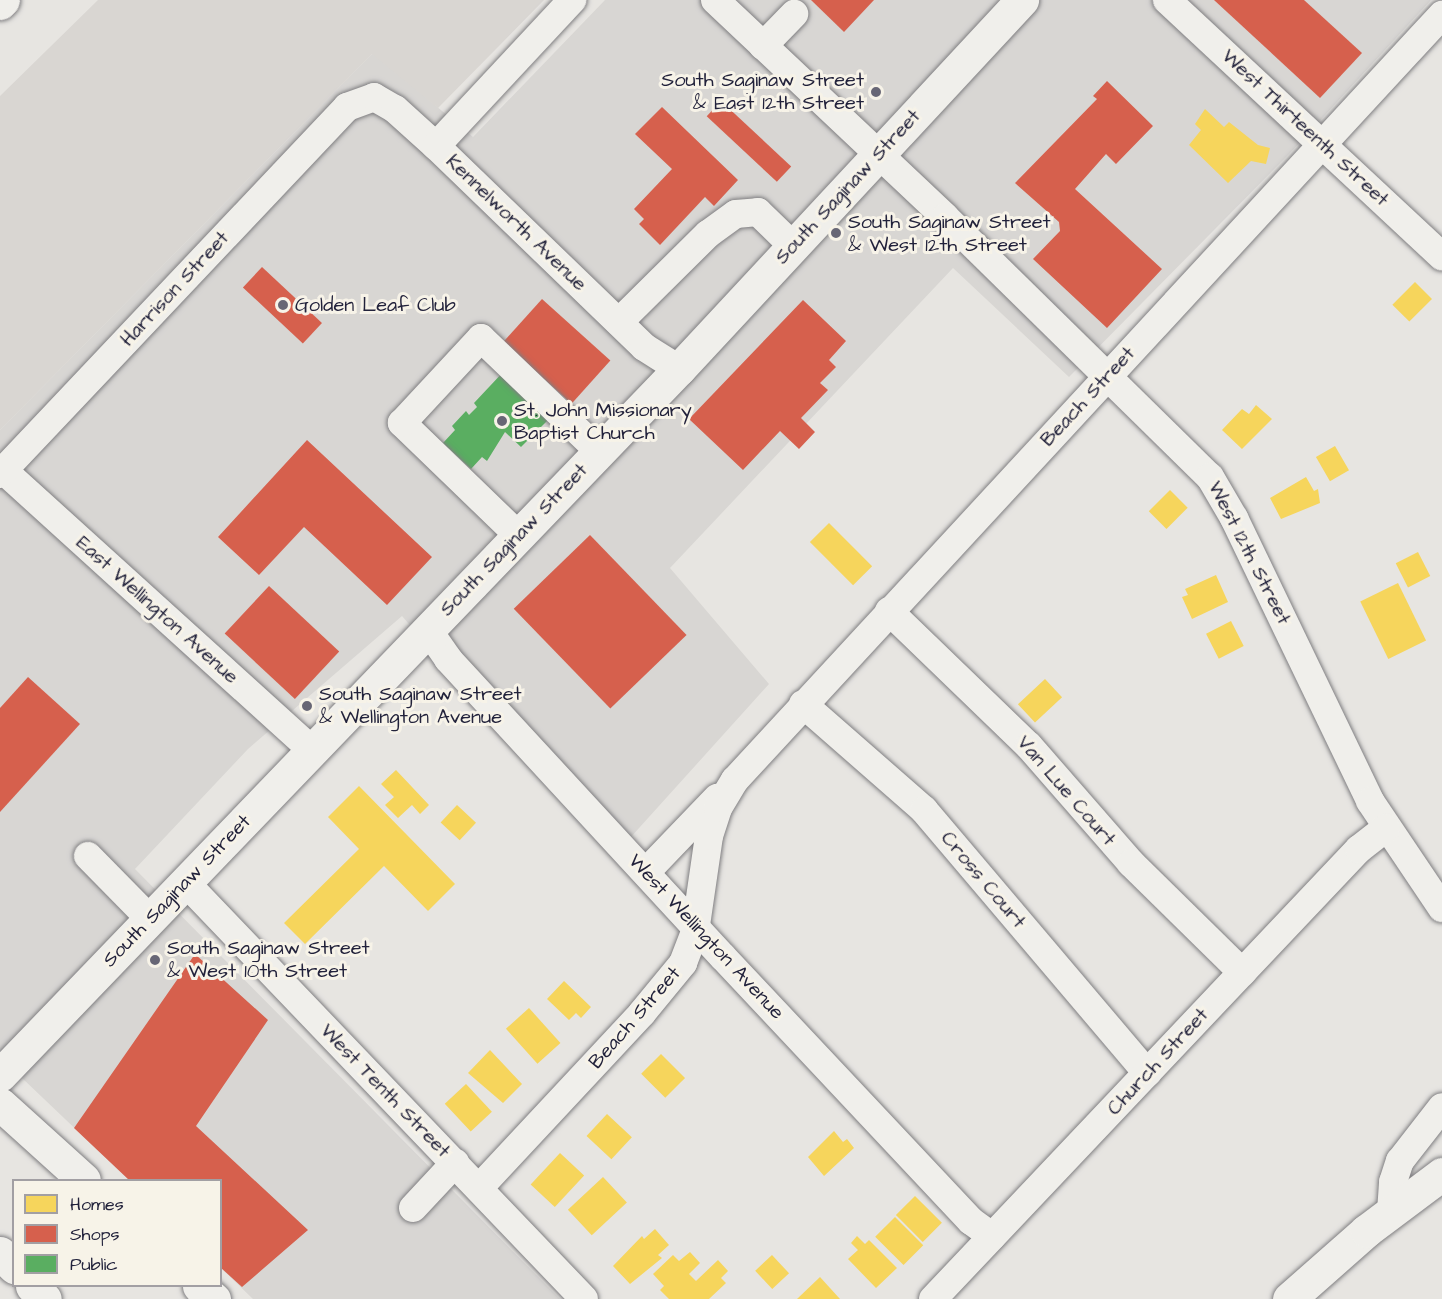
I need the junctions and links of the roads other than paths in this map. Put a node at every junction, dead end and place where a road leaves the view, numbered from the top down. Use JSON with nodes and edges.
{"nodes":[{"id":1,"x":3,"y":0,"type":"edge"},
{"id":2,"x":572,"y":0,"type":"edge"},
{"id":3,"x":715,"y":0,"type":"edge"},
{"id":4,"x":1167,"y":0,"type":"edge"},
{"id":5,"x":0,"y":3,"type":"edge"},
{"id":6,"x":1009,"y":4,"type":"edge"},
{"id":7,"x":794,"y":14,"type":"dead end"},
{"id":8,"x":1442,"y":15,"type":"edge"},
{"id":9,"x":763,"y":46,"type":"junction"},
{"id":10,"x":346,"y":108,"type":"joint"},
{"id":11,"x":1322,"y":144,"type":"junction"},
{"id":12,"x":436,"y":146,"type":"junction"},
{"id":13,"x":878,"y":155,"type":"junction"},
{"id":14,"x":793,"y":246,"type":"junction"},
{"id":15,"x":1442,"y":256,"type":"edge"},
{"id":16,"x":618,"y":322,"type":"junction"},
{"id":17,"x":679,"y":369,"type":"junction"},
{"id":18,"x":1107,"y":377,"type":"junction"},
{"id":19,"x":600,"y":452,"type":"junction"},
{"id":20,"x":2,"y":472,"type":"edge"},
{"id":21,"x":519,"y":536,"type":"junction"},
{"id":22,"x":889,"y":611,"type":"junction"},
{"id":23,"x":428,"y":630,"type":"junction"},
{"id":24,"x":803,"y":704,"type":"junction"},
{"id":25,"x":311,"y":749,"type":"junction"},
{"id":26,"x":735,"y":780,"type":"junction"},
{"id":27,"x":1386,"y":828,"type":"junction"},
{"id":28,"x":88,"y":856,"type":"dead end"},
{"id":29,"x":646,"y":873,"type":"junction"},
{"id":30,"x":185,"y":882,"type":"junction"},
{"id":31,"x":1442,"y":908,"type":"edge"},
{"id":32,"x":150,"y":919,"type":"junction"},
{"id":33,"x":696,"y":927,"type":"junction"},
{"id":34,"x":1242,"y":972,"type":"junction"},
{"id":35,"x":1147,"y":1073,"type":"junction"},
{"id":36,"x":0,"y":1075,"type":"edge"},
{"id":37,"x":0,"y":1104,"type":"edge"},
{"id":38,"x":1442,"y":1107,"type":"edge"},
{"id":39,"x":455,"y":1163,"type":"junction"},
{"id":40,"x":1439,"y":1178,"type":"edge"},
{"id":41,"x":83,"y":1179,"type":"edge"},
{"id":42,"x":479,"y":1188,"type":"junction"},
{"id":43,"x":413,"y":1208,"type":"dead end"},
{"id":44,"x":1391,"y":1212,"type":"junction"},
{"id":45,"x":992,"y":1236,"type":"junction"},
{"id":46,"x":0,"y":1253,"type":"edge"},
{"id":47,"x":12,"y":1265,"type":"edge"},
{"id":48,"x":33,"y":1287,"type":"edge"},
{"id":49,"x":200,"y":1287,"type":"edge"},
{"id":50,"x":45,"y":1299,"type":"edge"},
{"id":51,"x":214,"y":1299,"type":"edge"},
{"id":52,"x":584,"y":1299,"type":"edge"},
{"id":53,"x":933,"y":1299,"type":"edge"},
{"id":54,"x":1289,"y":1299,"type":"edge"}],
"edges":[{"from":1,"to":5,"type":"main road"},
{"from":2,"to":12,"type":"street"},
{"from":3,"to":9,"type":"street","name":"West 12th Street"},
{"from":4,"to":11,"type":"street","name":"West Thirteenth Street"},
{"from":6,"to":13,"type":"main road","name":"South Saginaw Street"},
{"from":7,"to":9,"type":"street"},
{"from":8,"to":11,"type":"street","name":"Beach Street"},
{"from":9,"to":13,"type":"street","name":"West 12th Street"},
{"from":10,"to":12,"type":"street","name":"Kennelworth Avenue"},
{"from":10,"to":20,"type":"street","name":"Harrison Street"},
{"from":11,"to":15,"type":"street","name":"West Thirteenth Street"},
{"from":11,"to":18,"type":"street","name":"Beach Street"},
{"from":12,"to":16,"type":"street","name":"Kennelworth Avenue"},
{"from":13,"to":14,"type":"main road","name":"South Saginaw Street"},
{"from":13,"to":18,"type":"street","name":"West 12th Street"},
{"from":14,"to":16,"type":"street"},
{"from":14,"to":17,"type":"main road","name":"South Saginaw Street"},
{"from":16,"to":17,"type":"street","name":"Kennelworth Avenue"},
{"from":17,"to":19,"type":"main road","name":"South Saginaw Street"},
{"from":18,"to":22,"type":"street","name":"Beach Street"},
{"from":18,"to":27,"type":"street","name":"West 12th Street"},
{"from":19,"to":21,"type":"main road","name":"South Saginaw Street"},
{"from":19,"to":21,"type":"street"},
{"from":20,"to":25,"type":"street","name":"East Wellington Avenue"},
{"from":21,"to":23,"type":"main road","name":"South Saginaw Street"},
{"from":22,"to":24,"type":"street","name":"Beach Street"},
{"from":22,"to":34,"type":"street","name":"Van Lue Court"},
{"from":23,"to":25,"type":"main road","name":"South Saginaw Street"},
{"from":23,"to":29,"type":"street","name":"West Wellington Avenue"},
{"from":24,"to":26,"type":"street","name":"Beach Street"},
{"from":24,"to":35,"type":"street","name":"Cross Court"},
{"from":25,"to":30,"type":"main road","name":"South Saginaw Street"},
{"from":26,"to":29,"type":"street","name":"Beach Street"},
{"from":26,"to":33,"type":"street","name":"Beach Street"},
{"from":27,"to":31,"type":"street","name":"West 12th Street"},
{"from":27,"to":34,"type":"street","name":"Church Street"},
{"from":28,"to":32,"type":"street"},
{"from":29,"to":33,"type":"street","name":"West Wellington Avenue"},
{"from":30,"to":32,"type":"main road","name":"South Saginaw Street"},
{"from":30,"to":39,"type":"street","name":"West Tenth Street"},
{"from":32,"to":36,"type":"main road","name":"South Saginaw Street"},
{"from":33,"to":42,"type":"street","name":"Beach Street"},
{"from":33,"to":45,"type":"street","name":"West Wellington Avenue"},
{"from":34,"to":35,"type":"street","name":"Church Street"},
{"from":35,"to":45,"type":"street","name":"Church Street"},
{"from":37,"to":41,"type":"main road"},
{"from":38,"to":44,"type":"street"},
{"from":39,"to":42,"type":"street","name":"West Tenth Street"},
{"from":39,"to":43,"type":"street"},
{"from":40,"to":44,"type":"main road"},
{"from":42,"to":52,"type":"street","name":"West Tenth Street"},
{"from":44,"to":54,"type":"main road"},
{"from":45,"to":53,"type":"street","name":"Church Street"},
{"from":46,"to":47,"type":"main road"},
{"from":48,"to":50,"type":"main road"},
{"from":49,"to":51,"type":"main road"}]}
